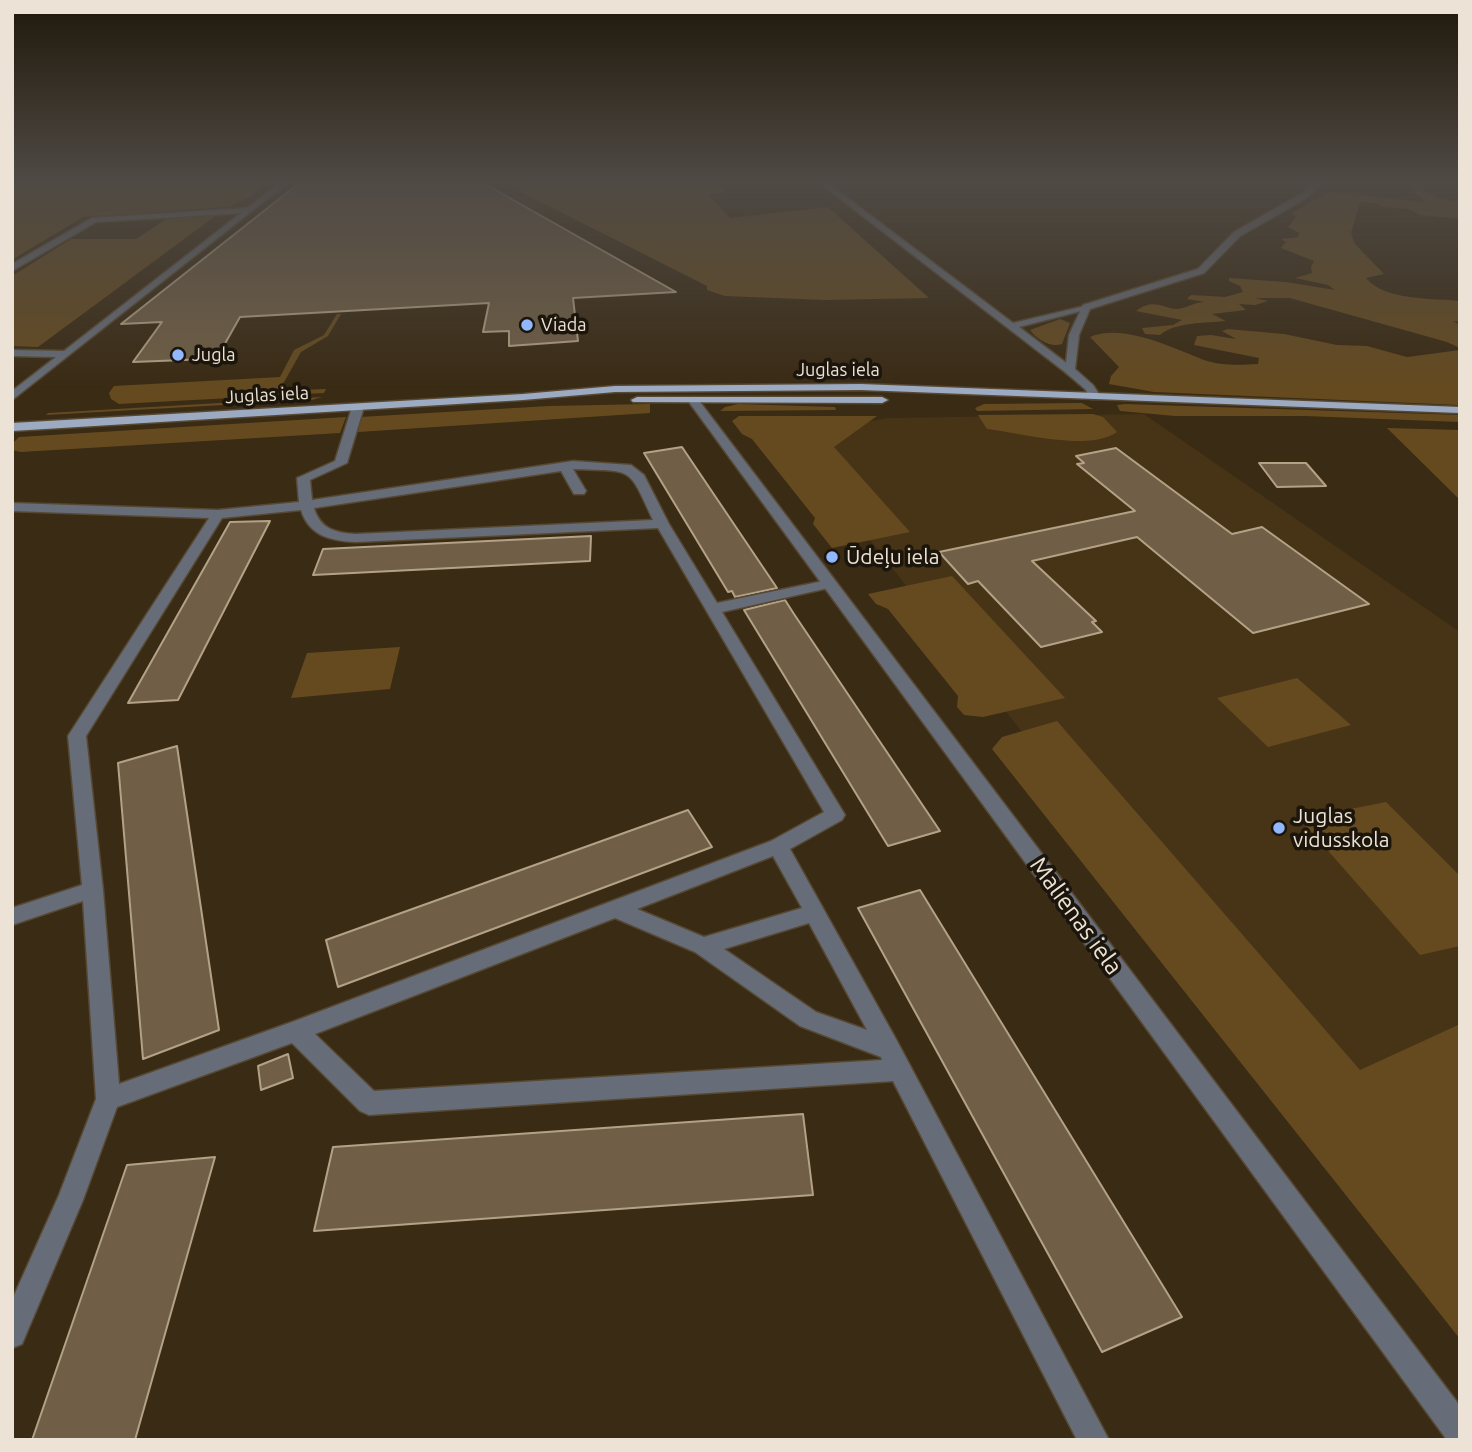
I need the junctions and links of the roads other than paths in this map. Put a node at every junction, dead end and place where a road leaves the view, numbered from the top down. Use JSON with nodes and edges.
{"nodes":[{"id":1,"x":39,"y":252,"type":"edge"},
{"id":2,"x":196,"y":252,"type":"edge"},
{"id":3,"x":914,"y":252,"type":"edge"},
{"id":4,"x":1220,"y":252,"type":"edge"},
{"id":5,"x":12,"y":268,"type":"edge"},
{"id":6,"x":1086,"y":307,"type":"junction"},
{"id":7,"x":1013,"y":326,"type":"junction"},
{"id":8,"x":12,"y":353,"type":"edge"},
{"id":9,"x":65,"y":354,"type":"junction"},
{"id":10,"x":1069,"y":370,"type":"junction"},
{"id":11,"x":693,"y":393,"type":"junction"},
{"id":12,"x":12,"y":397,"type":"edge"},
{"id":13,"x":1095,"y":397,"type":"junction"},
{"id":14,"x":358,"y":407,"type":"junction"},
{"id":15,"x":1460,"y":410,"type":"edge"},
{"id":16,"x":12,"y":427,"type":"edge"},
{"id":17,"x":565,"y":466,"type":"junction"},
{"id":18,"x":579,"y":491,"type":"dead end"},
{"id":19,"x":305,"y":506,"type":"junction"},
{"id":20,"x":12,"y":507,"type":"edge"},
{"id":21,"x":218,"y":514,"type":"junction"},
{"id":22,"x":662,"y":524,"type":"junction"},
{"id":23,"x":828,"y":584,"type":"junction"},
{"id":24,"x":713,"y":609,"type":"junction"},
{"id":25,"x":778,"y":846,"type":"junction"},
{"id":26,"x":93,"y":890,"type":"junction"},
{"id":27,"x":615,"y":909,"type":"junction"},
{"id":28,"x":815,"y":913,"type":"junction"},
{"id":29,"x":12,"y":917,"type":"edge"},
{"id":30,"x":703,"y":946,"type":"junction"},
{"id":31,"x":296,"y":1031,"type":"junction"},
{"id":32,"x":894,"y":1060,"type":"junction"},
{"id":33,"x":108,"y":1099,"type":"junction"},
{"id":34,"x":12,"y":1334,"type":"edge"},
{"id":35,"x":1460,"y":1432,"type":"edge"},
{"id":36,"x":1094,"y":1440,"type":"edge"}],
"edges":[{"from":1,"to":5,"type":"street"},
{"from":2,"to":9,"type":"street"},
{"from":3,"to":7,"type":"street"},
{"from":4,"to":6,"type":"street"},
{"from":6,"to":7,"type":"street"},
{"from":6,"to":10,"type":"street"},
{"from":7,"to":10,"type":"street"},
{"from":8,"to":9,"type":"street"},
{"from":9,"to":12,"type":"street"},
{"from":10,"to":13,"type":"street"},
{"from":11,"to":13,"type":"main road","name":"Juglas iela"},
{"from":11,"to":14,"type":"main road","name":"Juglas iela"},
{"from":11,"to":23,"type":"street","name":"Malienas iela"},
{"from":13,"to":15,"type":"main road","name":"Juglas iela"},
{"from":14,"to":16,"type":"main road","name":"Juglas iela"},
{"from":14,"to":19,"type":"street"},
{"from":17,"to":18,"type":"street"},
{"from":17,"to":19,"type":"street"},
{"from":17,"to":22,"type":"street"},
{"from":19,"to":21,"type":"street"},
{"from":19,"to":22,"type":"street"},
{"from":20,"to":21,"type":"street"},
{"from":21,"to":26,"type":"street"},
{"from":22,"to":24,"type":"street"},
{"from":23,"to":24,"type":"street"},
{"from":23,"to":35,"type":"street","name":"Malienas iela"},
{"from":24,"to":25,"type":"street"},
{"from":25,"to":27,"type":"street"},
{"from":25,"to":28,"type":"street"},
{"from":26,"to":29,"type":"street"},
{"from":26,"to":33,"type":"street"},
{"from":27,"to":30,"type":"street"},
{"from":27,"to":31,"type":"street"},
{"from":28,"to":30,"type":"street"},
{"from":28,"to":32,"type":"street"},
{"from":30,"to":32,"type":"street"},
{"from":31,"to":32,"type":"street"},
{"from":31,"to":33,"type":"street"},
{"from":32,"to":36,"type":"street"},
{"from":33,"to":34,"type":"street"}]}
